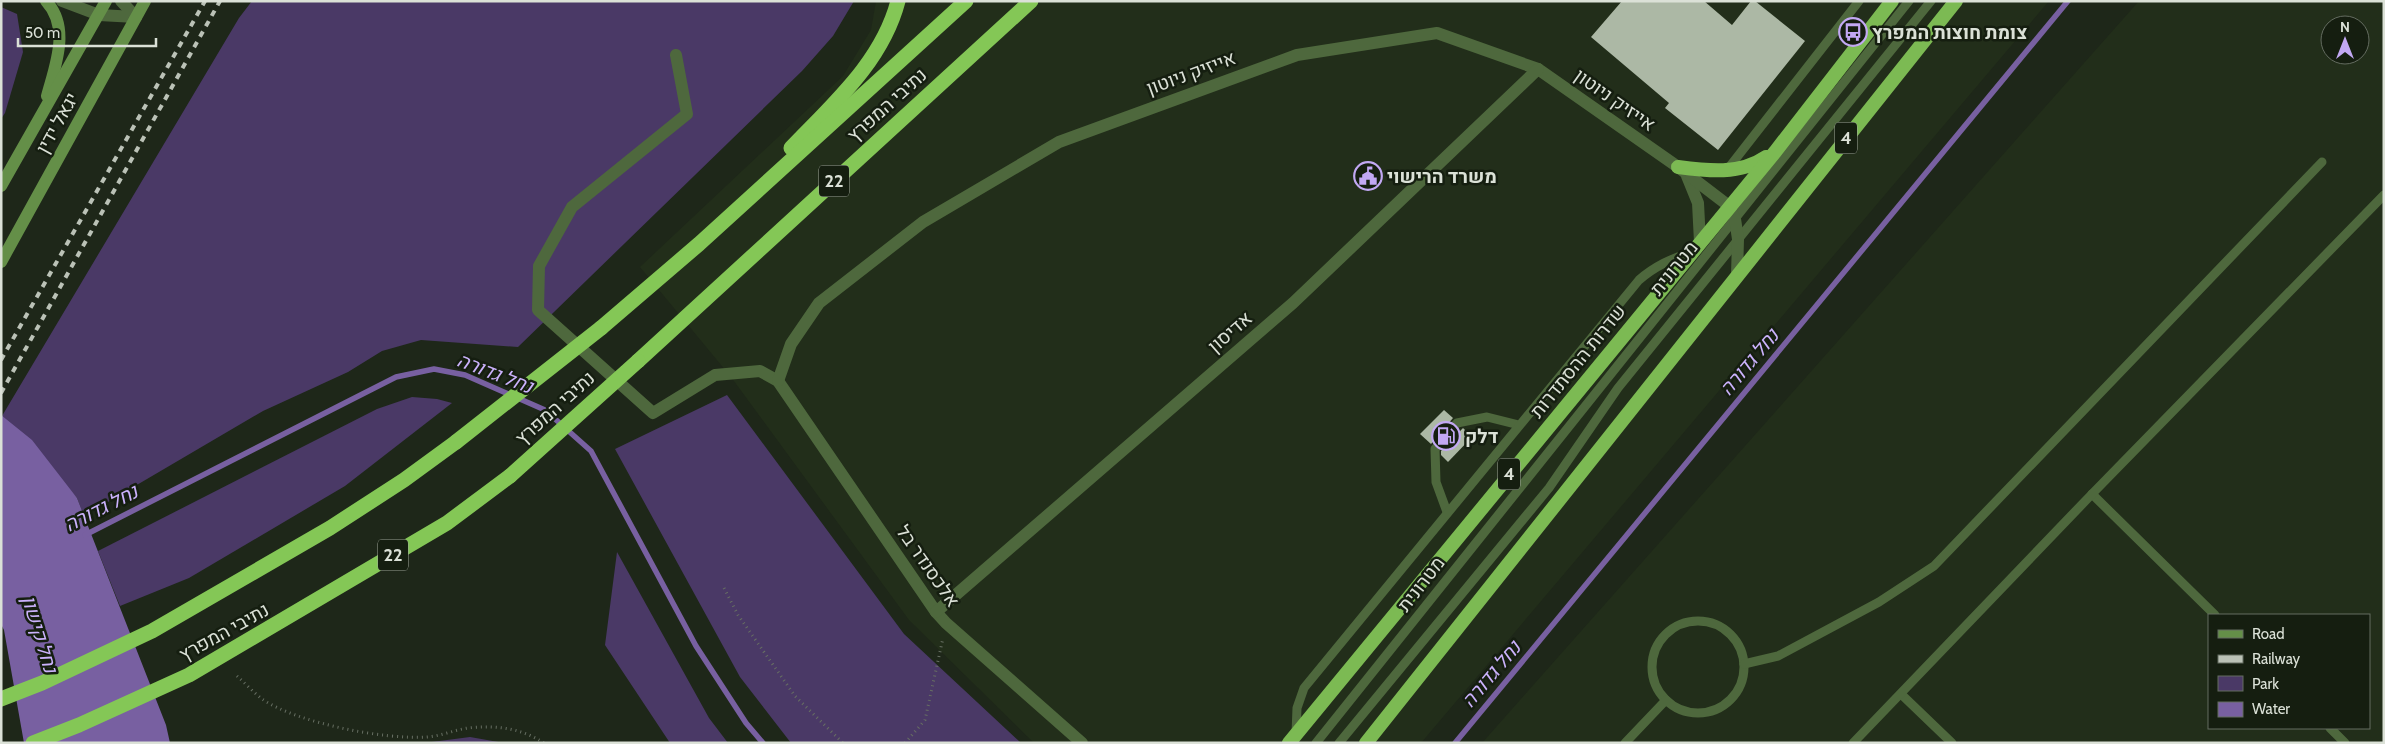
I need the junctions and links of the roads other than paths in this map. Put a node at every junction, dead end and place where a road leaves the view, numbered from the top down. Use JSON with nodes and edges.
{"nodes":[{"id":1,"x":46,"y":1,"type":"edge"},
{"id":2,"x":62,"y":1,"type":"edge"},
{"id":3,"x":106,"y":1,"type":"edge"},
{"id":4,"x":121,"y":1,"type":"edge"},
{"id":5,"x":145,"y":1,"type":"edge"},
{"id":6,"x":898,"y":1,"type":"edge"},
{"id":7,"x":966,"y":1,"type":"edge"},
{"id":8,"x":1031,"y":1,"type":"edge"},
{"id":9,"x":1859,"y":1,"type":"edge"},
{"id":10,"x":1909,"y":1,"type":"edge"},
{"id":11,"x":1931,"y":1,"type":"edge"},
{"id":12,"x":1956,"y":1,"type":"edge"},
{"id":13,"x":1891,"y":2,"type":"edge"},
{"id":14,"x":99,"y":15,"type":"junction"},
{"id":15,"x":136,"y":17,"type":"junction"},
{"id":16,"x":676,"y":55,"type":"dead end"},
{"id":17,"x":1538,"y":69,"type":"junction"},
{"id":18,"x":42,"y":114,"type":"junction"},
{"id":19,"x":1775,"y":152,"type":"junction"},
{"id":20,"x":2322,"y":162,"type":"dead end"},
{"id":21,"x":1678,"y":167,"type":"junction"},
{"id":22,"x":1727,"y":170,"type":"junction"},
{"id":23,"x":1,"y":186,"type":"edge"},
{"id":24,"x":2384,"y":195,"type":"edge"},
{"id":25,"x":1732,"y":213,"type":"junction"},
{"id":26,"x":1738,"y":239,"type":"junction"},
{"id":27,"x":699,"y":244,"type":"junction"},
{"id":28,"x":1696,"y":247,"type":"junction"},
{"id":29,"x":1,"y":262,"type":"edge"},
{"id":30,"x":1737,"y":275,"type":"junction"},
{"id":31,"x":778,"y":381,"type":"junction"},
{"id":32,"x":1519,"y":425,"type":"junction"},
{"id":33,"x":2092,"y":494,"type":"junction"},
{"id":34,"x":1447,"y":512,"type":"junction"},
{"id":35,"x":936,"y":612,"type":"junction"},
{"id":36,"x":2214,"y":614,"type":"edge"},
{"id":37,"x":1744,"y":664,"type":"junction"},
{"id":38,"x":1901,"y":694,"type":"junction"},
{"id":39,"x":1,"y":699,"type":"edge"},
{"id":40,"x":1666,"y":700,"type":"junction"},
{"id":41,"x":2331,"y":729,"type":"edge"},
{"id":42,"x":1292,"y":739,"type":"edge"},
{"id":43,"x":34,"y":743,"type":"edge"},
{"id":44,"x":1082,"y":743,"type":"edge"},
{"id":45,"x":1316,"y":743,"type":"edge"},
{"id":46,"x":1339,"y":743,"type":"edge"},
{"id":47,"x":1366,"y":743,"type":"edge"},
{"id":48,"x":1625,"y":743,"type":"edge"},
{"id":49,"x":1854,"y":743,"type":"edge"},
{"id":50,"x":1952,"y":743,"type":"edge"},
{"id":51,"x":2345,"y":743,"type":"edge"}],
"edges":[{"from":1,"to":18,"type":"main road"},
{"from":2,"to":14,"type":"street"},
{"from":3,"to":14,"type":"main road","name":"יגאל ידין"},
{"from":4,"to":15,"type":"street"},
{"from":5,"to":15,"type":"main road","name":"יגאל ידין"},
{"from":6,"to":27,"type":"highway"},
{"from":7,"to":27,"type":"highway","name":"נתיבי המפרץ","number":"22"},
{"from":8,"to":43,"type":"highway","name":"נתיבי המפרץ","number":"22","bridge":true},
{"from":9,"to":22,"type":"lane"},
{"from":10,"to":25,"type":"lane","name":"מטרונית"},
{"from":11,"to":26,"type":"lane","name":"מטרונית"},
{"from":12,"to":30,"type":"highway","number":"4"},
{"from":13,"to":19,"type":"highway","name":"שדרות ההסתדרות","number":"4"},
{"from":14,"to":15,"type":"street"},
{"from":14,"to":18,"type":"main road","name":"יגאל ידין"},
{"from":15,"to":29,"type":"main road","name":"יגאל ידין"},
{"from":16,"to":31,"type":"street"},
{"from":17,"to":21,"type":"street","name":"אייזיק ניוטון"},
{"from":17,"to":31,"type":"street","name":"אייזיק ניוטון"},
{"from":17,"to":35,"type":"street","name":"אדיסון"},
{"from":18,"to":23,"type":"main road","name":"יגאל ידין"},
{"from":19,"to":22,"type":"highway"},
{"from":19,"to":25,"type":"highway","name":"שדרות ההסתדרות","number":"4"},
{"from":20,"to":37,"type":"lane"},
{"from":21,"to":22,"type":"highway"},
{"from":21,"to":25,"type":"street","name":"אייזיק ניוטון"},
{"from":21,"to":28,"type":"street","name":"אייזיק ניוטון"},
{"from":24,"to":33,"type":"lane"},
{"from":25,"to":26,"type":"street"},
{"from":25,"to":28,"type":"highway","name":"שדרות ההסתדרות","number":"4"},
{"from":25,"to":45,"type":"lane","name":"מטרונית"},
{"from":26,"to":30,"type":"street"},
{"from":26,"to":46,"type":"lane","name":"מטרונית"},
{"from":27,"to":39,"type":"highway","name":"נתיבי המפרץ","number":"22","bridge":true},
{"from":28,"to":32,"type":"lane"},
{"from":28,"to":42,"type":"highway","name":"שדרות ההסתדרות","number":"4"},
{"from":30,"to":47,"type":"highway","number":"4"},
{"from":31,"to":35,"type":"street","name":"אלכסנדר בל"},
{"from":32,"to":34,"type":"lane"},
{"from":32,"to":34,"type":"lane"},
{"from":33,"to":36,"type":"lane"},
{"from":33,"to":38,"type":"lane"},
{"from":34,"to":42,"type":"lane"},
{"from":35,"to":44,"type":"street","name":"אלכסנדר בל"},
{"from":37,"to":40,"type":"lane"},
{"from":37,"to":40,"type":"lane"},
{"from":38,"to":49,"type":"lane"},
{"from":38,"to":50,"type":"lane"},
{"from":40,"to":48,"type":"lane"},
{"from":41,"to":51,"type":"lane"}]}
